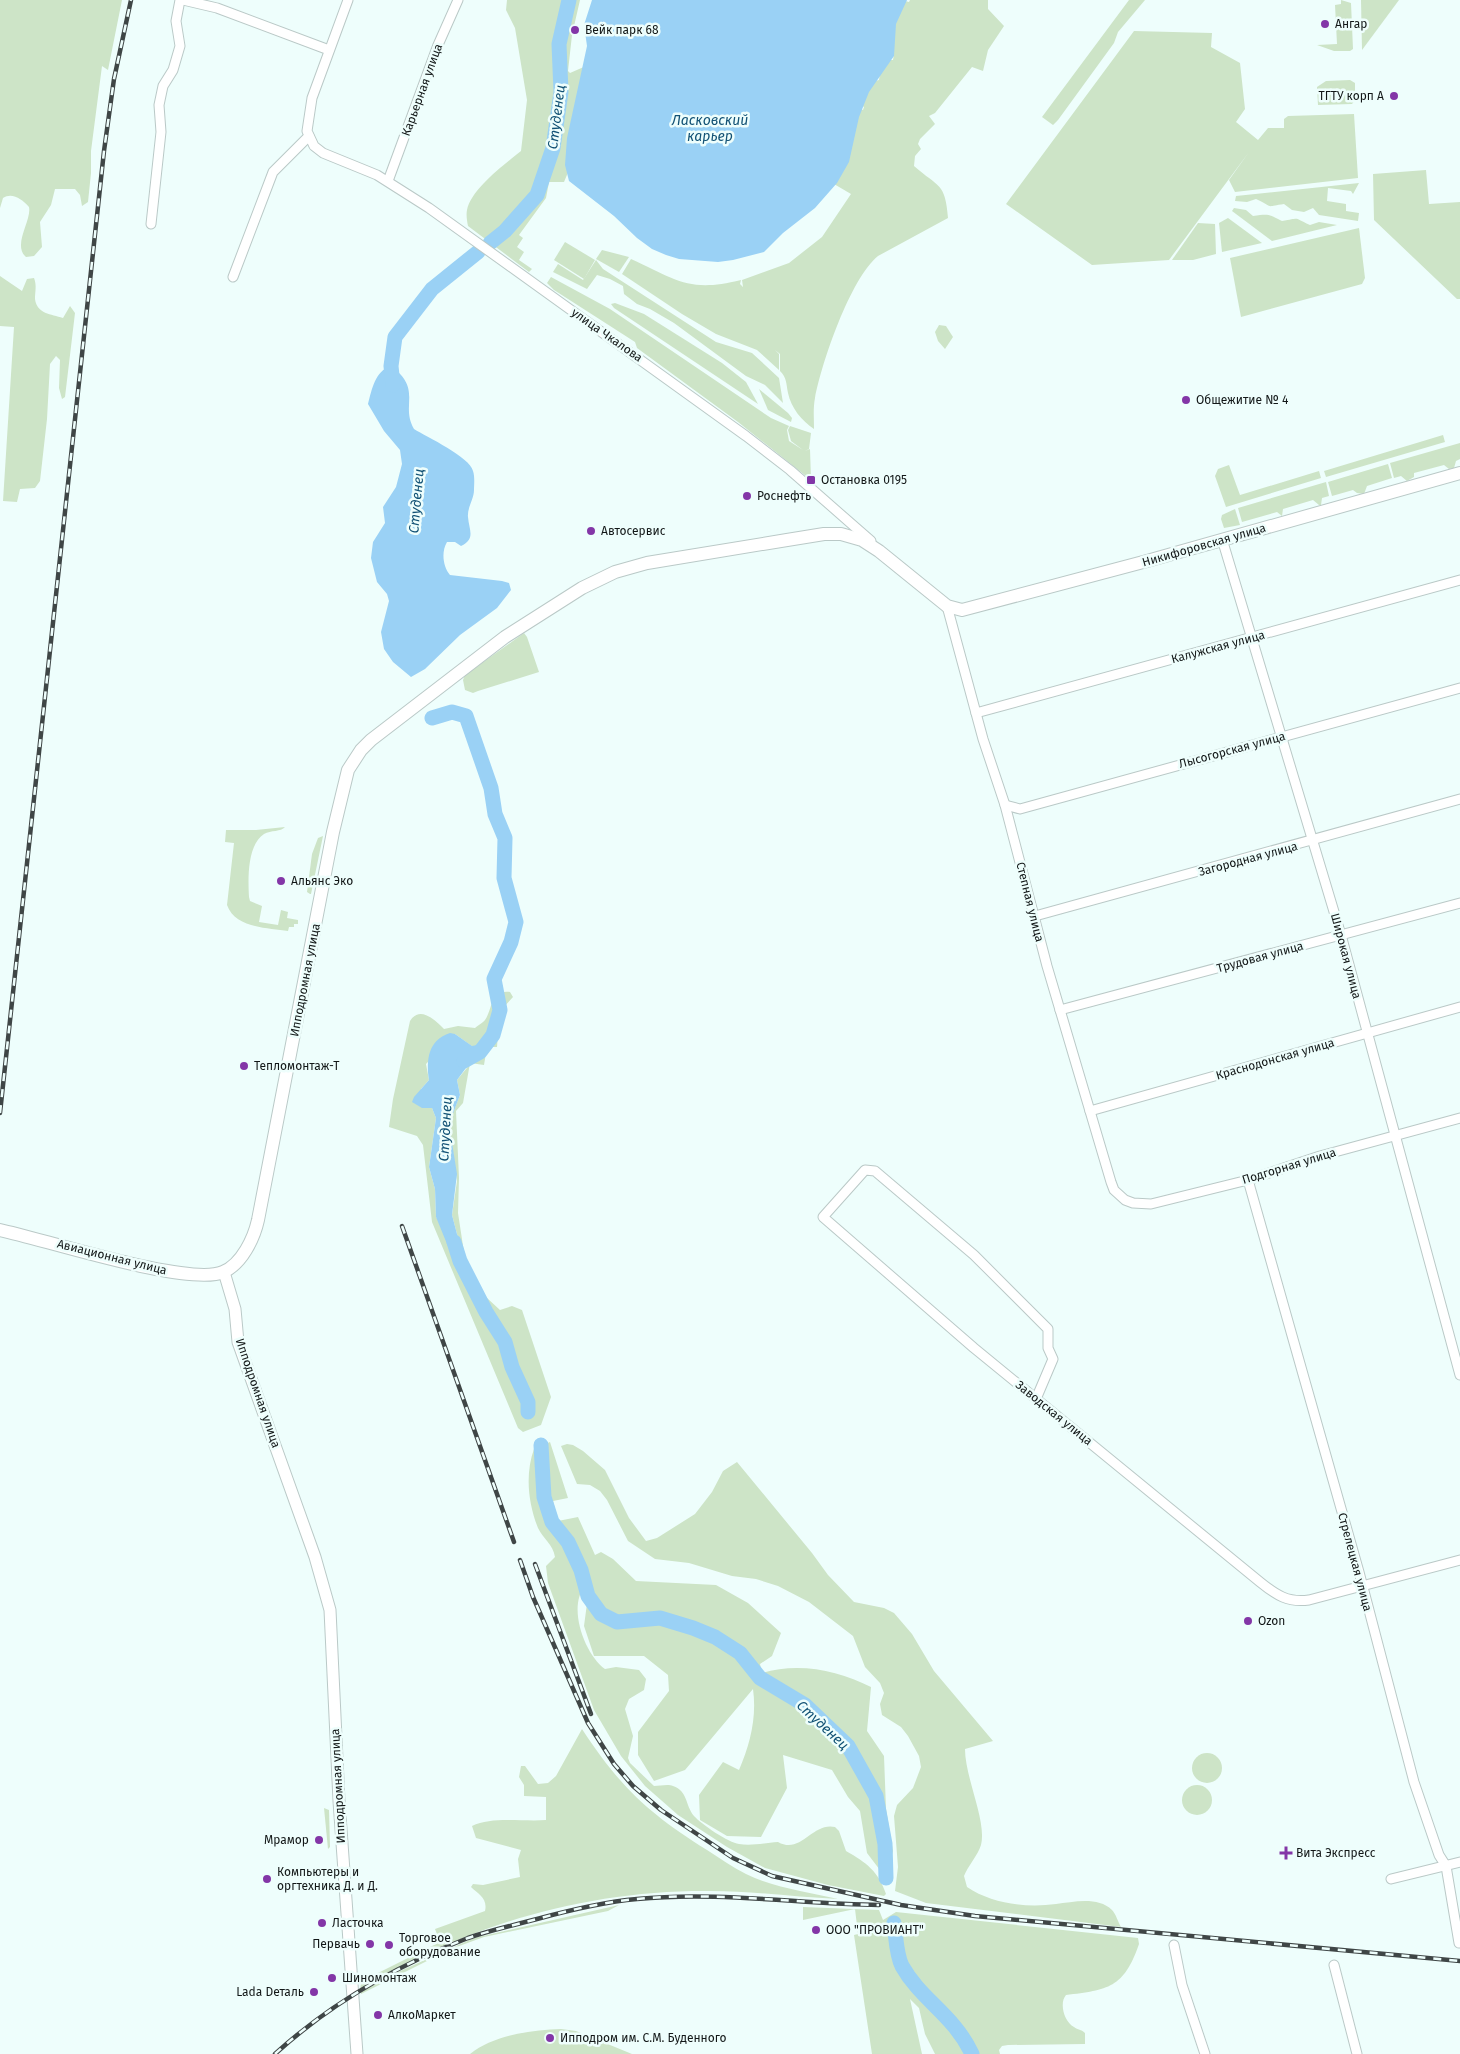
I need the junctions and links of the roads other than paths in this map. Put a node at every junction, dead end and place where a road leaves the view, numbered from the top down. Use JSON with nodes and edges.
{"nodes":[{"id":1,"x":181,"y":0,"type":"edge"},
{"id":2,"x":348,"y":0,"type":"edge"},
{"id":3,"x":458,"y":0,"type":"edge"},
{"id":4,"x":329,"y":50,"type":"junction"},
{"id":5,"x":309,"y":136,"type":"junction"},
{"id":6,"x":388,"y":181,"type":"junction"},
{"id":7,"x":152,"y":224,"type":"dead end"},
{"id":8,"x":233,"y":277,"type":"dead end"},
{"id":9,"x":1460,"y":473,"type":"edge"},
{"id":10,"x":1222,"y":539,"type":"junction"},
{"id":11,"x":889,"y":558,"type":"junction"},
{"id":12,"x":1460,"y":580,"type":"edge"},
{"id":13,"x":947,"y":606,"type":"junction"},
{"id":14,"x":1253,"y":637,"type":"junction"},
{"id":15,"x":1460,"y":688,"type":"edge"},
{"id":16,"x":976,"y":713,"type":"junction"},
{"id":17,"x":1282,"y":736,"type":"junction"},
{"id":18,"x":1460,"y":799,"type":"edge"},
{"id":19,"x":1005,"y":804,"type":"junction"},
{"id":20,"x":1313,"y":841,"type":"junction"},
{"id":21,"x":1460,"y":903,"type":"edge"},
{"id":22,"x":1035,"y":916,"type":"junction"},
{"id":23,"x":1341,"y":935,"type":"junction"},
{"id":24,"x":1460,"y":1007,"type":"edge"},
{"id":25,"x":1060,"y":1010,"type":"junction"},
{"id":26,"x":1366,"y":1034,"type":"junction"},
{"id":27,"x":1090,"y":1111,"type":"junction"},
{"id":28,"x":1460,"y":1118,"type":"edge"},
{"id":29,"x":1395,"y":1135,"type":"junction"},
{"id":30,"x":1248,"y":1180,"type":"junction"},
{"id":31,"x":1119,"y":1195,"type":"joint"},
{"id":32,"x":0,"y":1230,"type":"edge"},
{"id":33,"x":224,"y":1272,"type":"junction"},
{"id":34,"x":1460,"y":1375,"type":"edge"},
{"id":35,"x":1036,"y":1399,"type":"junction"},
{"id":36,"x":1460,"y":1560,"type":"edge"},
{"id":37,"x":1363,"y":1586,"type":"junction"},
{"id":38,"x":1460,"y":1862,"type":"edge"},
{"id":39,"x":1446,"y":1866,"type":"junction"},
{"id":40,"x":1391,"y":1879,"type":"dead end"},
{"id":41,"x":1460,"y":1943,"type":"edge"},
{"id":42,"x":1174,"y":1945,"type":"dead end"},
{"id":43,"x":1334,"y":1965,"type":"dead end"},
{"id":44,"x":357,"y":2054,"type":"edge"},
{"id":45,"x":1205,"y":2054,"type":"edge"},
{"id":46,"x":1357,"y":2054,"type":"edge"}],
"edges":[{"from":1,"to":4,"type":"street"},
{"from":1,"to":7,"type":"street"},
{"from":2,"to":4,"type":"street"},
{"from":3,"to":6,"type":"street","name":"Карьерная улица"},
{"from":4,"to":5,"type":"street"},
{"from":5,"to":6,"type":"street","name":"улица Чкалова"},
{"from":5,"to":8,"type":"street"},
{"from":6,"to":11,"type":"street","name":"улица Чкалова"},
{"from":9,"to":10,"type":"main road","name":"Никифоровская улица"},
{"from":10,"to":13,"type":"main road","name":"Никифоровская улица"},
{"from":10,"to":14,"type":"street","name":"Широкая улица"},
{"from":11,"to":13,"type":"main road","name":"Ипподромная улица"},
{"from":11,"to":33,"type":"main road","name":"Ипподромная улица"},
{"from":12,"to":14,"type":"street","name":"Калужская улица"},
{"from":13,"to":16,"type":"street","name":"Степная улица"},
{"from":14,"to":16,"type":"street","name":"Калужская улица"},
{"from":14,"to":17,"type":"street","name":"Широкая улица"},
{"from":15,"to":17,"type":"street","name":"Лысогорская улица"},
{"from":16,"to":19,"type":"street","name":"Степная улица"},
{"from":17,"to":19,"type":"street","name":"Лысогорская улица"},
{"from":17,"to":20,"type":"street","name":"Широкая улица"},
{"from":18,"to":20,"type":"street","name":"Загородная улица"},
{"from":19,"to":22,"type":"street","name":"Степная улица"},
{"from":20,"to":22,"type":"street","name":"Загородная улица"},
{"from":20,"to":23,"type":"street","name":"Широкая улица"},
{"from":21,"to":23,"type":"street","name":"Трудовая улица"},
{"from":22,"to":25,"type":"street","name":"Степная улица"},
{"from":23,"to":25,"type":"street","name":"Трудовая улица"},
{"from":23,"to":26,"type":"street","name":"Широкая улица"},
{"from":24,"to":26,"type":"street","name":"Краснодонская улица"},
{"from":25,"to":27,"type":"street","name":"Степная улица"},
{"from":26,"to":27,"type":"street","name":"Краснодонская улица"},
{"from":26,"to":29,"type":"street","name":"Широкая улица"},
{"from":27,"to":31,"type":"street","name":"Степная улица"},
{"from":28,"to":29,"type":"street","name":"Подгорная улица"},
{"from":29,"to":30,"type":"street","name":"Подгорная улица"},
{"from":29,"to":34,"type":"street","name":"Широкая улица"},
{"from":30,"to":31,"type":"street","name":"Подгорная улица"},
{"from":30,"to":37,"type":"street","name":"Стрелецкая улица"},
{"from":32,"to":33,"type":"main road","name":"Авиационная улица"},
{"from":33,"to":44,"type":"street","name":"Ипподромная улица"},
{"from":35,"to":35,"type":"street","name":"Заводская улица"},
{"from":35,"to":37,"type":"street","name":"Заводская улица"},
{"from":36,"to":37,"type":"street"},
{"from":37,"to":39,"type":"street","name":"Стрелецкая улица"},
{"from":38,"to":39,"type":"street"},
{"from":39,"to":40,"type":"street"},
{"from":39,"to":41,"type":"street","name":"Стрелецкая улица"},
{"from":42,"to":45,"type":"street"},
{"from":43,"to":46,"type":"street"}]}
